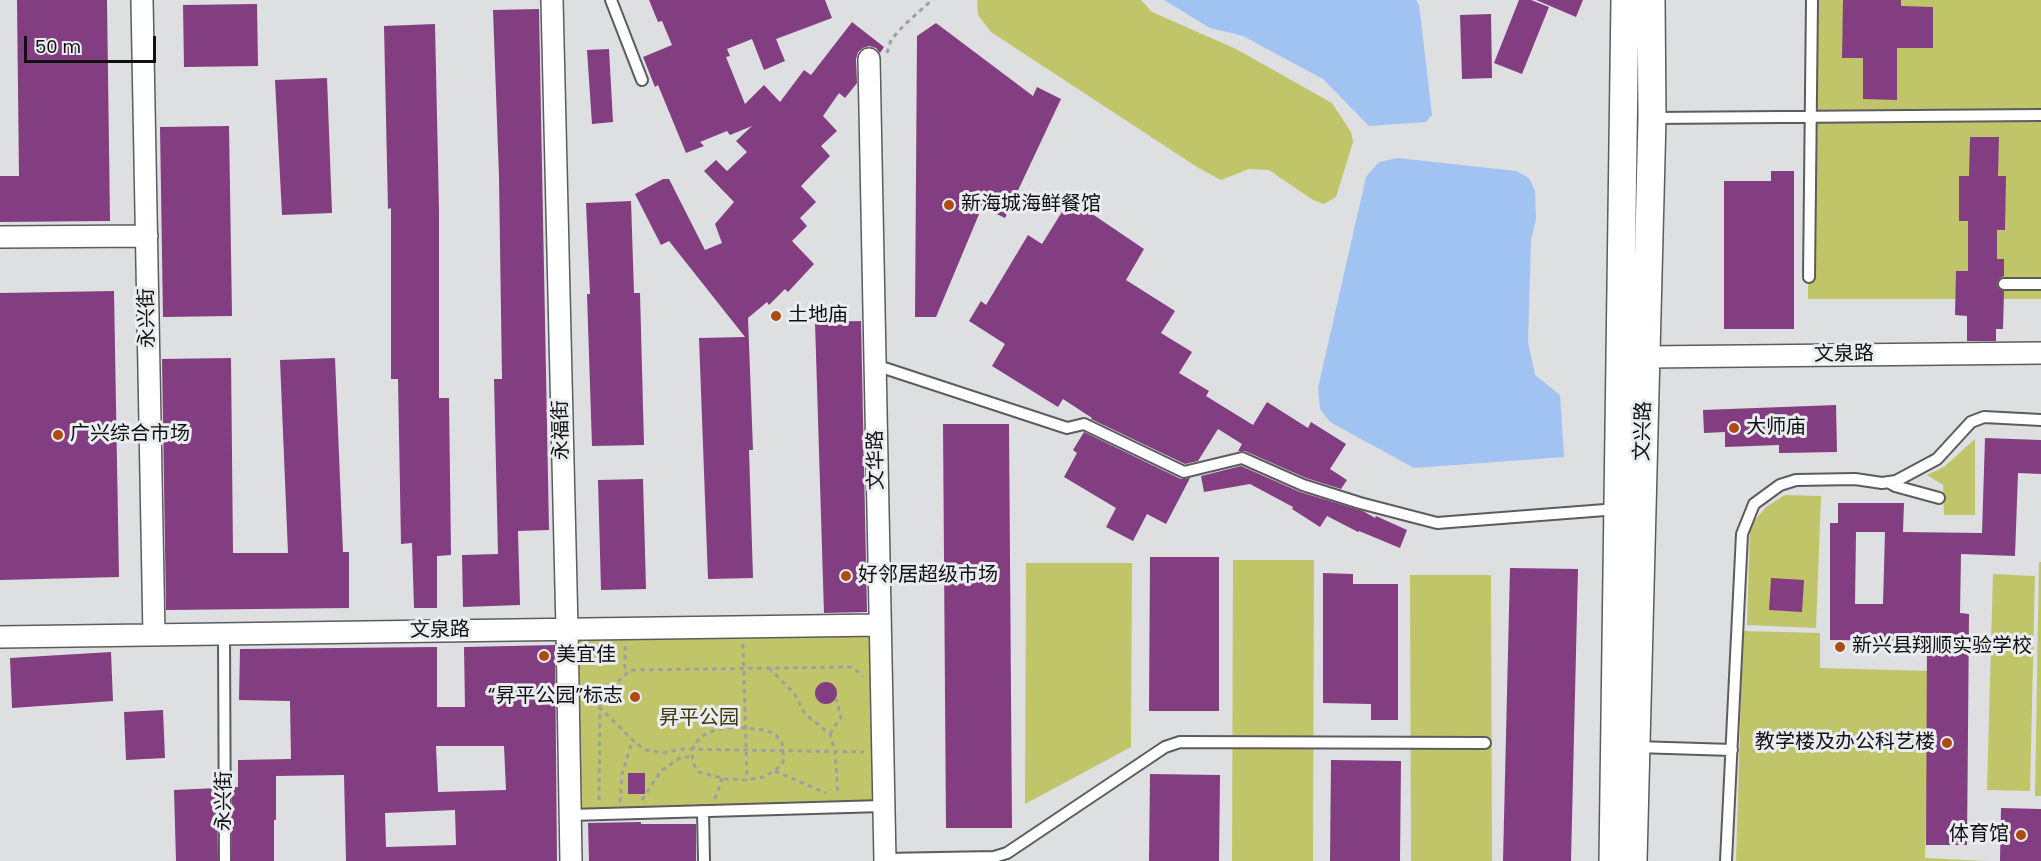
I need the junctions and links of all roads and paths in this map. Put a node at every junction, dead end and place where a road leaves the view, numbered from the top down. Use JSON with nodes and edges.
{"nodes":[{"id":1,"x":142,"y":0,"type":"edge"},
{"id":2,"x":552,"y":0,"type":"edge"},
{"id":3,"x":611,"y":0,"type":"edge"},
{"id":4,"x":932,"y":0,"type":"edge"},
{"id":5,"x":1625,"y":0,"type":"edge"},
{"id":6,"x":1651,"y":0,"type":"edge"},
{"id":7,"x":1812,"y":0,"type":"edge"},
{"id":8,"x":878,"y":58,"type":"joint"},
{"id":9,"x":642,"y":80,"type":"dead end"},
{"id":10,"x":2041,"y":115,"type":"edge"},
{"id":11,"x":1811,"y":117,"type":"junction"},
{"id":12,"x":1652,"y":118,"type":"junction"},
{"id":13,"x":147,"y":236,"type":"junction"},
{"id":14,"x":0,"y":237,"type":"edge"},
{"id":15,"x":1809,"y":277,"type":"dead end"},
{"id":16,"x":2004,"y":284,"type":"dead end"},
{"id":17,"x":2041,"y":284,"type":"edge"},
{"id":18,"x":2041,"y":353,"type":"edge"},
{"id":19,"x":1646,"y":357,"type":"junction"},
{"id":20,"x":875,"y":365,"type":"junction"},
{"id":21,"x":2041,"y":420,"type":"edge"},
{"id":22,"x":1888,"y":482,"type":"junction"},
{"id":23,"x":1939,"y":498,"type":"dead end"},
{"id":24,"x":1618,"y":509,"type":"junction"},
{"id":25,"x":1629,"y":547,"type":"junction"},
{"id":26,"x":880,"y":625,"type":"junction"},
{"id":27,"x":625,"y":628,"type":"junction"},
{"id":28,"x":567,"y":629,"type":"junction"},
{"id":29,"x":224,"y":634,"type":"junction"},
{"id":30,"x":154,"y":635,"type":"junction"},
{"id":31,"x":0,"y":638,"type":"edge"},
{"id":32,"x":744,"y":668,"type":"junction"},
{"id":33,"x":769,"y":668,"type":"junction"},
{"id":34,"x":625,"y":674,"type":"junction"},
{"id":35,"x":864,"y":684,"type":"dead end"},
{"id":36,"x":836,"y":699,"type":"dead end"},
{"id":37,"x":599,"y":707,"type":"junction"},
{"id":38,"x":745,"y":728,"type":"junction"},
{"id":39,"x":830,"y":734,"type":"junction"},
{"id":40,"x":633,"y":739,"type":"junction"},
{"id":41,"x":1485,"y":743,"type":"dead end"},
{"id":42,"x":1636,"y":747,"type":"junction"},
{"id":43,"x":692,"y":749,"type":"junction"},
{"id":44,"x":746,"y":750,"type":"junction"},
{"id":45,"x":1732,"y":750,"type":"junction"},
{"id":46,"x":783,"y":751,"type":"junction"},
{"id":47,"x":836,"y":752,"type":"junction"},
{"id":48,"x":864,"y":752,"type":"dead end"},
{"id":49,"x":692,"y":756,"type":"junction"},
{"id":50,"x":775,"y":771,"type":"junction"},
{"id":51,"x":722,"y":778,"type":"junction"},
{"id":52,"x":747,"y":780,"type":"junction"},
{"id":53,"x":620,"y":801,"type":"junction"},
{"id":54,"x":641,"y":801,"type":"dead end"},
{"id":55,"x":884,"y":806,"type":"junction"},
{"id":56,"x":599,"y":808,"type":"junction"},
{"id":57,"x":707,"y":811,"type":"junction"},
{"id":58,"x":621,"y":814,"type":"junction"},
{"id":59,"x":570,"y":815,"type":"junction"},
{"id":60,"x":885,"y":860,"type":"edge"},
{"id":61,"x":225,"y":861,"type":"edge"},
{"id":62,"x":571,"y":861,"type":"edge"},
{"id":63,"x":704,"y":861,"type":"edge"},
{"id":64,"x":1613,"y":861,"type":"edge"},
{"id":65,"x":1633,"y":861,"type":"edge"},
{"id":66,"x":1726,"y":861,"type":"edge"}],
"edges":[{"from":1,"to":13,"type":"street","name":"永兴街"},
{"from":2,"to":28,"type":"street","name":"永福街"},
{"from":3,"to":9,"type":"lane"},
{"from":4,"to":8,"type":"path"},
{"from":5,"to":24,"type":"street","name":"文兴路"},
{"from":6,"to":12,"type":"street","name":"文兴路"},
{"from":7,"to":11,"type":"lane"},
{"from":8,"to":20,"type":"street","name":"文华路"},
{"from":10,"to":11,"type":"lane"},
{"from":11,"to":12,"type":"lane"},
{"from":11,"to":15,"type":"lane"},
{"from":12,"to":19,"type":"street","name":"文兴路"},
{"from":13,"to":14,"type":"street"},
{"from":13,"to":30,"type":"street","name":"永兴街"},
{"from":16,"to":17,"type":"lane"},
{"from":18,"to":19,"type":"street","name":"文泉路"},
{"from":19,"to":25,"type":"street","name":"文兴路"},
{"from":20,"to":24,"type":"lane"},
{"from":20,"to":26,"type":"street","name":"文华路"},
{"from":21,"to":22,"type":"lane"},
{"from":22,"to":23,"type":"lane"},
{"from":22,"to":45,"type":"lane"},
{"from":24,"to":25,"type":"street","name":"文兴路"},
{"from":25,"to":42,"type":"street","name":"文兴路"},
{"from":25,"to":64,"type":"street","name":"文兴路"},
{"from":26,"to":27,"type":"street","name":"文泉路"},
{"from":26,"to":55,"type":"street","name":"文华路"},
{"from":27,"to":28,"type":"street","name":"文泉路"},
{"from":27,"to":34,"type":"path"},
{"from":28,"to":29,"type":"street","name":"文泉路"},
{"from":28,"to":59,"type":"street","name":"永福街"},
{"from":29,"to":30,"type":"street","name":"文泉路"},
{"from":29,"to":61,"type":"lane","name":"永兴街"},
{"from":30,"to":31,"type":"street","name":"文泉路"},
{"from":32,"to":33,"type":"path"},
{"from":32,"to":34,"type":"path"},
{"from":32,"to":38,"type":"path"},
{"from":33,"to":35,"type":"path"},
{"from":33,"to":39,"type":"path"},
{"from":34,"to":37,"type":"path"},
{"from":36,"to":39,"type":"path"},
{"from":37,"to":40,"type":"path"},
{"from":37,"to":56,"type":"path"},
{"from":38,"to":43,"type":"path"},
{"from":38,"to":44,"type":"path"},
{"from":38,"to":46,"type":"path"},
{"from":39,"to":47,"type":"path"},
{"from":40,"to":43,"type":"path"},
{"from":40,"to":53,"type":"path"},
{"from":41,"to":60,"type":"lane"},
{"from":42,"to":45,"type":"lane"},
{"from":42,"to":65,"type":"street","name":"文兴路"},
{"from":43,"to":44,"type":"path"},
{"from":43,"to":49,"type":"path"},
{"from":44,"to":46,"type":"path"},
{"from":44,"to":52,"type":"path"},
{"from":45,"to":66,"type":"lane"},
{"from":46,"to":47,"type":"path"},
{"from":46,"to":50,"type":"path"},
{"from":47,"to":48,"type":"path"},
{"from":47,"to":50,"type":"path"},
{"from":49,"to":51,"type":"path"},
{"from":49,"to":54,"type":"path"},
{"from":50,"to":52,"type":"path"},
{"from":51,"to":52,"type":"path"},
{"from":51,"to":57,"type":"path"},
{"from":53,"to":56,"type":"path"},
{"from":53,"to":58,"type":"path"},
{"from":55,"to":57,"type":"lane"},
{"from":55,"to":60,"type":"street","name":"文华路"},
{"from":56,"to":58,"type":"lane"},
{"from":56,"to":59,"type":"lane"},
{"from":57,"to":58,"type":"lane"},
{"from":57,"to":63,"type":"lane"},
{"from":59,"to":62,"type":"street","name":"永福街"}]}
